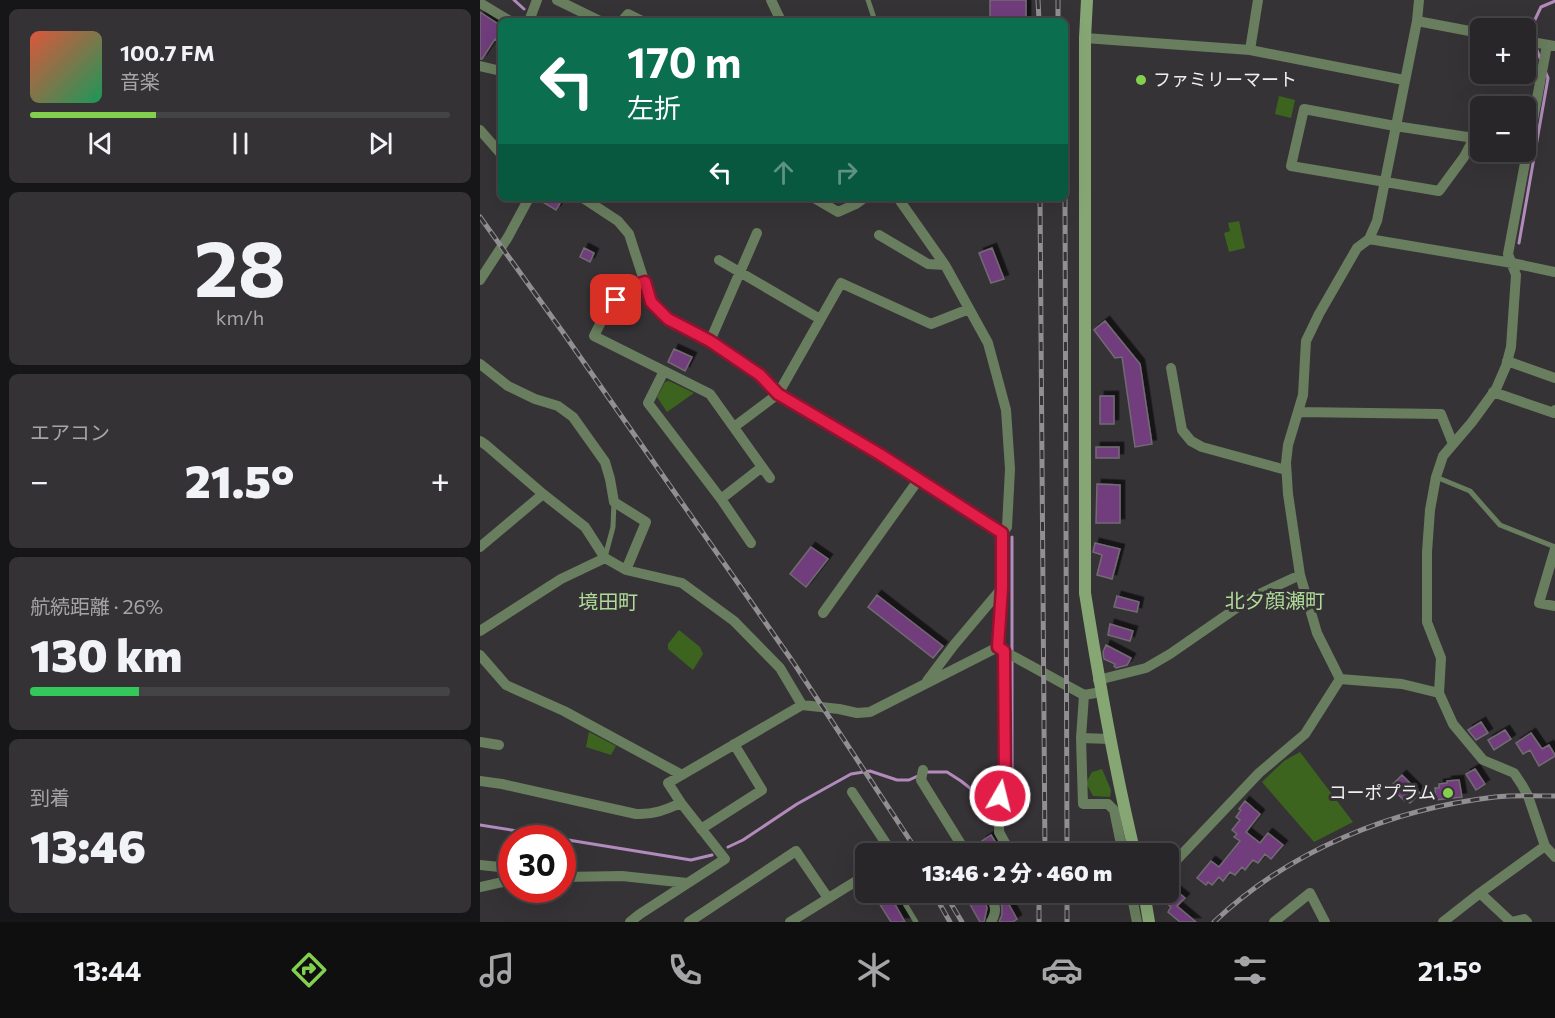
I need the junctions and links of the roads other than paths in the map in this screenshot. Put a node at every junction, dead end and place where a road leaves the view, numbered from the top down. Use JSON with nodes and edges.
{"nodes":[{"id":1,"x":537,"y":0,"type":"edge"},
{"id":2,"x":557,"y":0,"type":"edge"},
{"id":3,"x":771,"y":0,"type":"edge"},
{"id":4,"x":868,"y":0,"type":"edge"},
{"id":5,"x":1087,"y":0,"type":"edge"},
{"id":6,"x":1258,"y":0,"type":"edge"},
{"id":7,"x":1419,"y":0,"type":"edge"},
{"id":8,"x":480,"y":3,"type":"edge"},
{"id":9,"x":505,"y":18,"type":"edge"},
{"id":10,"x":530,"y":18,"type":"edge"},
{"id":11,"x":594,"y":18,"type":"edge"},
{"id":12,"x":780,"y":18,"type":"edge"},
{"id":13,"x":874,"y":18,"type":"edge"},
{"id":14,"x":1417,"y":21,"type":"junction"},
{"id":15,"x":1470,"y":31,"type":"edge"},
{"id":16,"x":1085,"y":38,"type":"junction"},
{"id":17,"x":1536,"y":43,"type":"edge"},
{"id":18,"x":1551,"y":46,"type":"edge"},
{"id":19,"x":1250,"y":50,"type":"junction"},
{"id":20,"x":480,"y":66,"type":"edge"},
{"id":21,"x":498,"y":70,"type":"edge"},
{"id":22,"x":1404,"y":80,"type":"junction"},
{"id":23,"x":1395,"y":126,"type":"junction"},
{"id":24,"x":480,"y":130,"type":"edge"},
{"id":25,"x":498,"y":151,"type":"edge"},
{"id":26,"x":1384,"y":183,"type":"junction"},
{"id":27,"x":527,"y":201,"type":"edge"},
{"id":28,"x":588,"y":201,"type":"edge"},
{"id":29,"x":819,"y":201,"type":"edge"},
{"id":30,"x":860,"y":201,"type":"edge"},
{"id":31,"x":900,"y":201,"type":"edge"},
{"id":32,"x":758,"y":233,"type":"dead end"},
{"id":33,"x":879,"y":235,"type":"dead end"},
{"id":34,"x":1369,"y":239,"type":"junction"},
{"id":35,"x":719,"y":260,"type":"dead end"},
{"id":36,"x":1512,"y":263,"type":"junction"},
{"id":37,"x":945,"y":265,"type":"junction"},
{"id":38,"x":1555,"y":272,"type":"edge"},
{"id":39,"x":740,"y":274,"type":"junction"},
{"id":40,"x":480,"y":280,"type":"edge"},
{"id":41,"x":645,"y":282,"type":"junction"},
{"id":42,"x":969,"y":309,"type":"junction"},
{"id":43,"x":820,"y":319,"type":"junction"},
{"id":44,"x":710,"y":341,"type":"junction"},
{"id":45,"x":1507,"y":361,"type":"junction"},
{"id":46,"x":480,"y":364,"type":"edge"},
{"id":47,"x":1171,"y":368,"type":"dead end"},
{"id":48,"x":664,"y":371,"type":"junction"},
{"id":49,"x":1555,"y":378,"type":"edge"},
{"id":50,"x":1493,"y":392,"type":"junction"},
{"id":51,"x":778,"y":394,"type":"junction"},
{"id":52,"x":1555,"y":410,"type":"edge"},
{"id":53,"x":1298,"y":412,"type":"junction"},
{"id":54,"x":734,"y":427,"type":"junction"},
{"id":55,"x":480,"y":441,"type":"edge"},
{"id":56,"x":1453,"y":444,"type":"junction"},
{"id":57,"x":762,"y":467,"type":"junction"},
{"id":58,"x":1286,"y":470,"type":"junction"},
{"id":59,"x":1436,"y":477,"type":"junction"},
{"id":60,"x":770,"y":478,"type":"dead end"},
{"id":61,"x":919,"y":479,"type":"junction"},
{"id":62,"x":543,"y":495,"type":"junction"},
{"id":63,"x":721,"y":499,"type":"junction"},
{"id":64,"x":614,"y":502,"type":"junction"},
{"id":65,"x":1002,"y":533,"type":"junction"},
{"id":66,"x":751,"y":543,"type":"dead end"},
{"id":67,"x":480,"y":547,"type":"edge"},
{"id":68,"x":1555,"y":548,"type":"edge"},
{"id":69,"x":605,"y":558,"type":"junction"},
{"id":70,"x":626,"y":570,"type":"junction"},
{"id":71,"x":1300,"y":575,"type":"junction"},
{"id":72,"x":1002,"y":588,"type":"junction"},
{"id":73,"x":1555,"y":606,"type":"edge"},
{"id":74,"x":823,"y":613,"type":"dead end"},
{"id":75,"x":480,"y":631,"type":"edge"},
{"id":76,"x":1001,"y":649,"type":"junction"},
{"id":77,"x":480,"y":655,"type":"edge"},
{"id":78,"x":1340,"y":679,"type":"junction"},
{"id":79,"x":924,"y":685,"type":"junction"},
{"id":80,"x":1100,"y":686,"type":"junction"},
{"id":81,"x":1439,"y":693,"type":"junction"},
{"id":82,"x":1084,"y":694,"type":"junction"},
{"id":83,"x":802,"y":705,"type":"junction"},
{"id":84,"x":1081,"y":738,"type":"junction"},
{"id":85,"x":1110,"y":739,"type":"junction"},
{"id":86,"x":480,"y":742,"type":"edge"},
{"id":87,"x":734,"y":744,"type":"junction"},
{"id":88,"x":500,"y":745,"type":"dead end"},
{"id":89,"x":682,"y":775,"type":"junction"},
{"id":90,"x":922,"y":775,"type":"dead end"},
{"id":91,"x":480,"y":781,"type":"edge"},
{"id":92,"x":852,"y":792,"type":"dead end"},
{"id":93,"x":681,"y":803,"type":"junction"},
{"id":94,"x":701,"y":829,"type":"junction"},
{"id":95,"x":886,"y":843,"type":"edge"},
{"id":96,"x":961,"y":843,"type":"edge"},
{"id":97,"x":1005,"y":843,"type":"edge"},
{"id":98,"x":1120,"y":843,"type":"edge"},
{"id":99,"x":1132,"y":843,"type":"edge"},
{"id":100,"x":1545,"y":846,"type":"junction"},
{"id":101,"x":1555,"y":856,"type":"edge"},
{"id":102,"x":1179,"y":857,"type":"edge"},
{"id":103,"x":480,"y":865,"type":"edge"},
{"id":104,"x":498,"y":867,"type":"edge"},
{"id":105,"x":576,"y":877,"type":"edge"},
{"id":106,"x":855,"y":882,"type":"edge"},
{"id":107,"x":498,"y":883,"type":"edge"},
{"id":108,"x":687,"y":883,"type":"junction"},
{"id":109,"x":480,"y":887,"type":"edge"},
{"id":110,"x":1480,"y":892,"type":"junction"},
{"id":111,"x":828,"y":898,"type":"junction"},
{"id":112,"x":905,"y":903,"type":"edge"},
{"id":113,"x":994,"y":903,"type":"edge"},
{"id":114,"x":1133,"y":903,"type":"edge"},
{"id":115,"x":1146,"y":903,"type":"edge"},
{"id":116,"x":630,"y":922,"type":"edge"},
{"id":117,"x":689,"y":922,"type":"edge"},
{"id":118,"x":790,"y":922,"type":"edge"},
{"id":119,"x":916,"y":922,"type":"edge"},
{"id":120,"x":991,"y":922,"type":"edge"},
{"id":121,"x":1137,"y":922,"type":"edge"},
{"id":122,"x":1149,"y":922,"type":"edge"},
{"id":123,"x":1274,"y":922,"type":"edge"},
{"id":124,"x":1325,"y":922,"type":"edge"},
{"id":125,"x":1443,"y":922,"type":"edge"},
{"id":126,"x":1527,"y":922,"type":"edge"}],
"edges":[{"from":1,"to":10,"type":"street"},
{"from":2,"to":11,"type":"street"},
{"from":3,"to":12,"type":"street"},
{"from":4,"to":13,"type":"lane"},
{"from":5,"to":16,"type":"street"},
{"from":6,"to":19,"type":"street"},
{"from":7,"to":14,"type":"street"},
{"from":8,"to":9,"type":"street"},
{"from":14,"to":15,"type":"street"},
{"from":14,"to":22,"type":"street"},
{"from":16,"to":19,"type":"street"},
{"from":16,"to":80,"type":"street"},
{"from":17,"to":18,"type":"street"},
{"from":18,"to":36,"type":"street"},
{"from":19,"to":22,"type":"street"},
{"from":20,"to":21,"type":"street"},
{"from":22,"to":23,"type":"street"},
{"from":23,"to":26,"type":"street"},
{"from":23,"to":26,"type":"street"},
{"from":23,"to":26,"type":"street"},
{"from":24,"to":25,"type":"street"},
{"from":26,"to":34,"type":"street"},
{"from":27,"to":40,"type":"street"},
{"from":28,"to":41,"type":"street"},
{"from":29,"to":30,"type":"street"},
{"from":31,"to":37,"type":"street"},
{"from":32,"to":39,"type":"street"},
{"from":33,"to":37,"type":"street"},
{"from":34,"to":36,"type":"street"},
{"from":34,"to":53,"type":"street"},
{"from":35,"to":39,"type":"street"},
{"from":36,"to":38,"type":"street"},
{"from":36,"to":45,"type":"street"},
{"from":37,"to":42,"type":"street"},
{"from":39,"to":43,"type":"street"},
{"from":39,"to":44,"type":"street"},
{"from":41,"to":44,"type":"street"},
{"from":41,"to":48,"type":"street"},
{"from":42,"to":43,"type":"street"},
{"from":42,"to":65,"type":"street"},
{"from":43,"to":51,"type":"street"},
{"from":44,"to":51,"type":"street"},
{"from":45,"to":49,"type":"street"},
{"from":45,"to":50,"type":"street"},
{"from":46,"to":64,"type":"street"},
{"from":47,"to":58,"type":"street"},
{"from":48,"to":54,"type":"street"},
{"from":48,"to":63,"type":"street"},
{"from":50,"to":52,"type":"street"},
{"from":50,"to":56,"type":"street"},
{"from":51,"to":54,"type":"street"},
{"from":51,"to":61,"type":"street"},
{"from":53,"to":56,"type":"street"},
{"from":53,"to":58,"type":"street"},
{"from":54,"to":57,"type":"street"},
{"from":55,"to":62,"type":"street"},
{"from":56,"to":59,"type":"street"},
{"from":57,"to":60,"type":"street"},
{"from":57,"to":63,"type":"street"},
{"from":58,"to":71,"type":"street"},
{"from":59,"to":68,"type":"lane"},
{"from":59,"to":81,"type":"street"},
{"from":61,"to":65,"type":"street"},
{"from":61,"to":74,"type":"street"},
{"from":62,"to":67,"type":"street"},
{"from":62,"to":69,"type":"street"},
{"from":63,"to":66,"type":"street"},
{"from":64,"to":69,"type":"lane"},
{"from":64,"to":70,"type":"street"},
{"from":65,"to":72,"type":"street"},
{"from":68,"to":73,"type":"street"},
{"from":69,"to":70,"type":"street"},
{"from":69,"to":75,"type":"street"},
{"from":70,"to":83,"type":"street"},
{"from":71,"to":78,"type":"street"},
{"from":71,"to":80,"type":"street"},
{"from":72,"to":76,"type":"street"},
{"from":72,"to":79,"type":"street"},
{"from":76,"to":79,"type":"street"},
{"from":76,"to":82,"type":"street"},
{"from":76,"to":97,"type":"street"},
{"from":77,"to":89,"type":"street"},
{"from":78,"to":81,"type":"street"},
{"from":78,"to":102,"type":"street"},
{"from":79,"to":83,"type":"street"},
{"from":80,"to":82,"type":"street"},
{"from":80,"to":85,"type":"street"},
{"from":81,"to":100,"type":"street"},
{"from":82,"to":84,"type":"street"},
{"from":83,"to":87,"type":"street"},
{"from":84,"to":85,"type":"street"},
{"from":84,"to":98,"type":"street"},
{"from":85,"to":99,"type":"street"},
{"from":86,"to":88,"type":"street"},
{"from":87,"to":89,"type":"street"},
{"from":87,"to":94,"type":"street"},
{"from":89,"to":93,"type":"street"},
{"from":90,"to":96,"type":"street"},
{"from":91,"to":93,"type":"street"},
{"from":92,"to":95,"type":"street"},
{"from":93,"to":94,"type":"street"},
{"from":94,"to":108,"type":"street"},
{"from":100,"to":101,"type":"street"},
{"from":100,"to":110,"type":"street"},
{"from":103,"to":104,"type":"street"},
{"from":105,"to":108,"type":"street"},
{"from":106,"to":111,"type":"street"},
{"from":107,"to":109,"type":"street"},
{"from":108,"to":116,"type":"street"},
{"from":110,"to":125,"type":"street"},
{"from":110,"to":126,"type":"street"},
{"from":111,"to":117,"type":"street"},
{"from":111,"to":118,"type":"street"},
{"from":112,"to":119,"type":"lane"},
{"from":113,"to":120,"type":"street"},
{"from":114,"to":121,"type":"street"},
{"from":115,"to":122,"type":"street"},
{"from":123,"to":124,"type":"street"}]}
